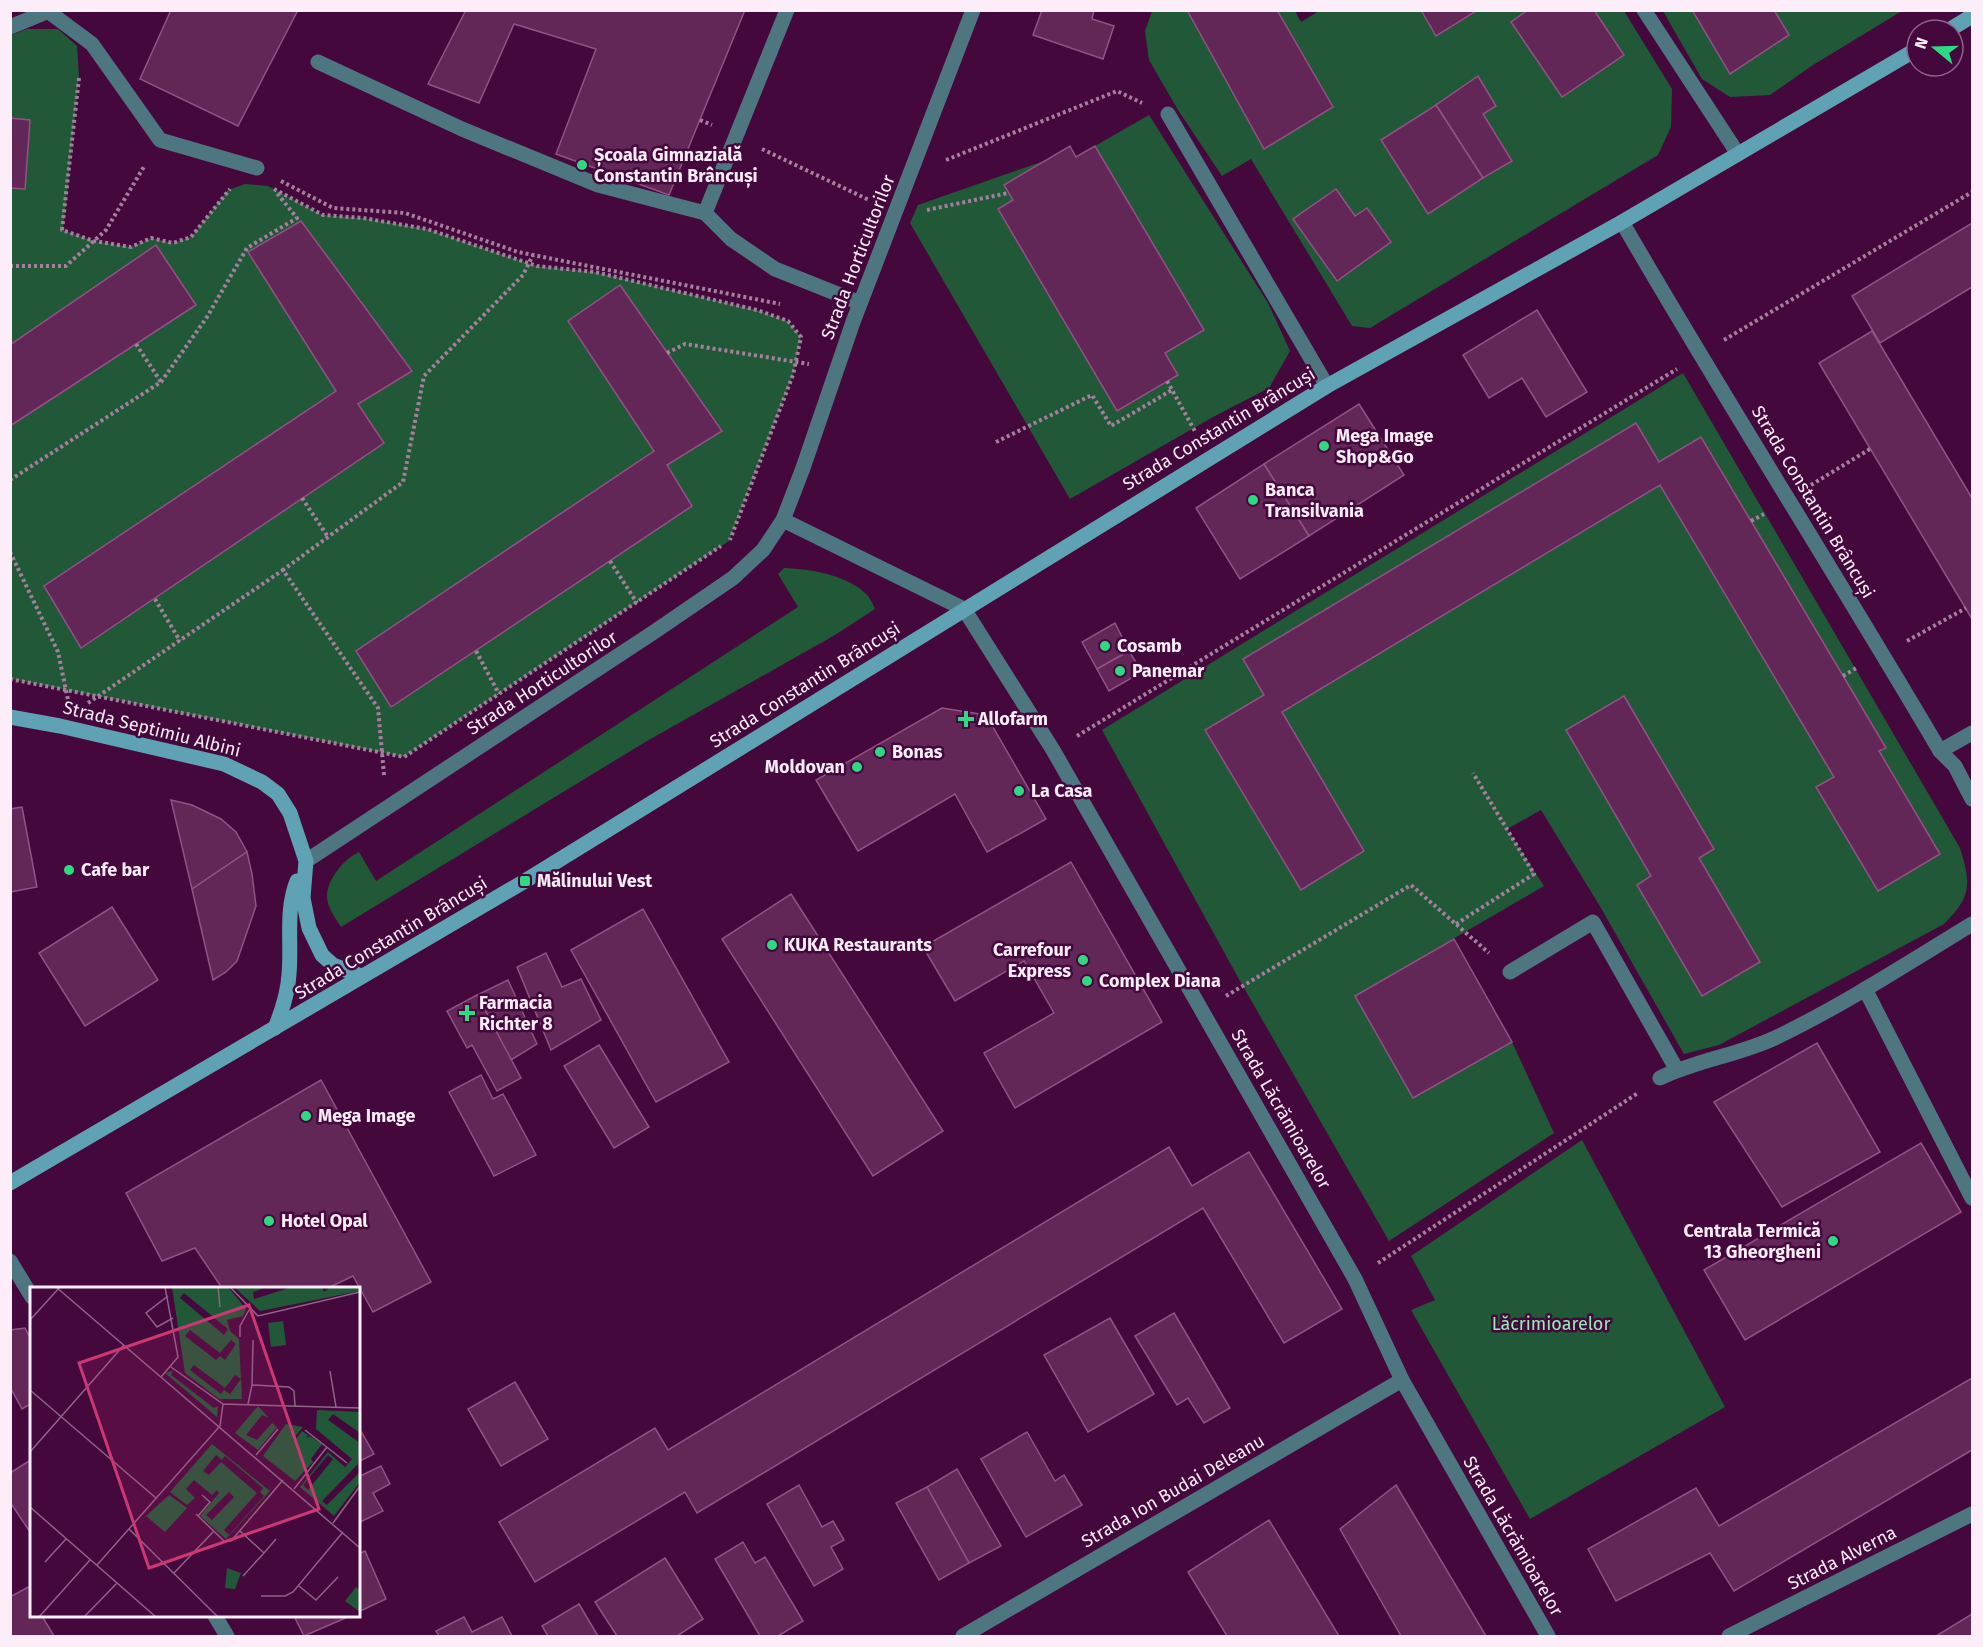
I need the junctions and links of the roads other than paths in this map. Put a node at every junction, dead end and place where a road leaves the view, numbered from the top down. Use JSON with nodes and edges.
{"nodes":[{"id":1,"x":787,"y":10,"type":"edge"},
{"id":2,"x":973,"y":10,"type":"edge"},
{"id":3,"x":1644,"y":10,"type":"edge"},
{"id":4,"x":50,"y":11,"type":"edge"},
{"id":5,"x":10,"y":27,"type":"edge"},
{"id":6,"x":1905,"y":56,"type":"edge"},
{"id":7,"x":318,"y":62,"type":"dead end"},
{"id":8,"x":1167,"y":114,"type":"road end"},
{"id":9,"x":1737,"y":154,"type":"junction"},
{"id":10,"x":257,"y":168,"type":"road end"},
{"id":11,"x":705,"y":213,"type":"junction"},
{"id":12,"x":1622,"y":222,"type":"junction"},
{"id":13,"x":860,"y":303,"type":"junction"},
{"id":14,"x":1327,"y":386,"type":"junction"},
{"id":15,"x":783,"y":519,"type":"junction"},
{"id":16,"x":964,"y":609,"type":"junction"},
{"id":17,"x":10,"y":717,"type":"edge"},
{"id":18,"x":1972,"y":733,"type":"edge"},
{"id":19,"x":1940,"y":752,"type":"junction"},
{"id":20,"x":1972,"y":799,"type":"edge"},
{"id":21,"x":306,"y":861,"type":"junction"},
{"id":22,"x":1972,"y":924,"type":"edge"},
{"id":23,"x":1510,"y":972,"type":"road end"},
{"id":24,"x":361,"y":976,"type":"junction"},
{"id":25,"x":1865,"y":989,"type":"junction"},
{"id":26,"x":275,"y":1028,"type":"junction"},
{"id":27,"x":1677,"y":1070,"type":"junction"},
{"id":28,"x":1659,"y":1078,"type":"road end"},
{"id":29,"x":10,"y":1183,"type":"edge"},
{"id":30,"x":1972,"y":1198,"type":"edge"},
{"id":31,"x":10,"y":1261,"type":"edge"},
{"id":32,"x":30,"y":1294,"type":"edge"},
{"id":33,"x":1402,"y":1380,"type":"junction"},
{"id":34,"x":1972,"y":1514,"type":"edge"},
{"id":35,"x":216,"y":1617,"type":"edge"},
{"id":36,"x":227,"y":1636,"type":"edge"},
{"id":37,"x":963,"y":1636,"type":"edge"},
{"id":38,"x":1548,"y":1636,"type":"edge"},
{"id":39,"x":1729,"y":1636,"type":"edge"}],
"edges":[{"from":1,"to":11,"type":"street"},
{"from":2,"to":13,"type":"street","name":"Strada Horticultorilor"},
{"from":3,"to":9,"type":"street"},
{"from":4,"to":5,"type":"street"},
{"from":4,"to":10,"type":"street"},
{"from":6,"to":9,"type":"main road","name":"Strada Constantin Brâncuși"},
{"from":7,"to":11,"type":"street"},
{"from":8,"to":14,"type":"street"},
{"from":9,"to":12,"type":"main road","name":"Strada Constantin Brâncuși"},
{"from":11,"to":13,"type":"street"},
{"from":12,"to":14,"type":"main road","name":"Strada Constantin Brâncuși"},
{"from":12,"to":19,"type":"street","name":"Strada Constantin Brâncuși"},
{"from":13,"to":15,"type":"street","name":"Strada Horticultorilor"},
{"from":14,"to":16,"type":"main road","name":"Strada Constantin Brâncuși"},
{"from":15,"to":16,"type":"street"},
{"from":15,"to":21,"type":"street","name":"Strada Horticultorilor"},
{"from":16,"to":24,"type":"main road","name":"Strada Constantin Brâncuși"},
{"from":16,"to":33,"type":"street","name":"Strada Lăcrămioarelor"},
{"from":17,"to":21,"type":"main road","name":"Strada Septimiu Albini"},
{"from":18,"to":19,"type":"street"},
{"from":19,"to":20,"type":"street","name":"Strada Constantin Brâncuși"},
{"from":21,"to":24,"type":"main road","name":"Strada Septimiu Albini"},
{"from":21,"to":26,"type":"main road"},
{"from":22,"to":25,"type":"street"},
{"from":23,"to":27,"type":"street"},
{"from":24,"to":26,"type":"main road","name":"Strada Constantin Brâncuși"},
{"from":25,"to":27,"type":"street"},
{"from":25,"to":30,"type":"street"},
{"from":26,"to":29,"type":"main road","name":"Strada Constantin Brâncuși"},
{"from":27,"to":28,"type":"street"},
{"from":31,"to":32,"type":"street"},
{"from":33,"to":37,"type":"street","name":"Strada Ion Budai Deleanu"},
{"from":33,"to":38,"type":"street","name":"Strada Lăcrămioarelor"},
{"from":34,"to":39,"type":"street","name":"Strada Alverna"},
{"from":35,"to":36,"type":"street"}]}
